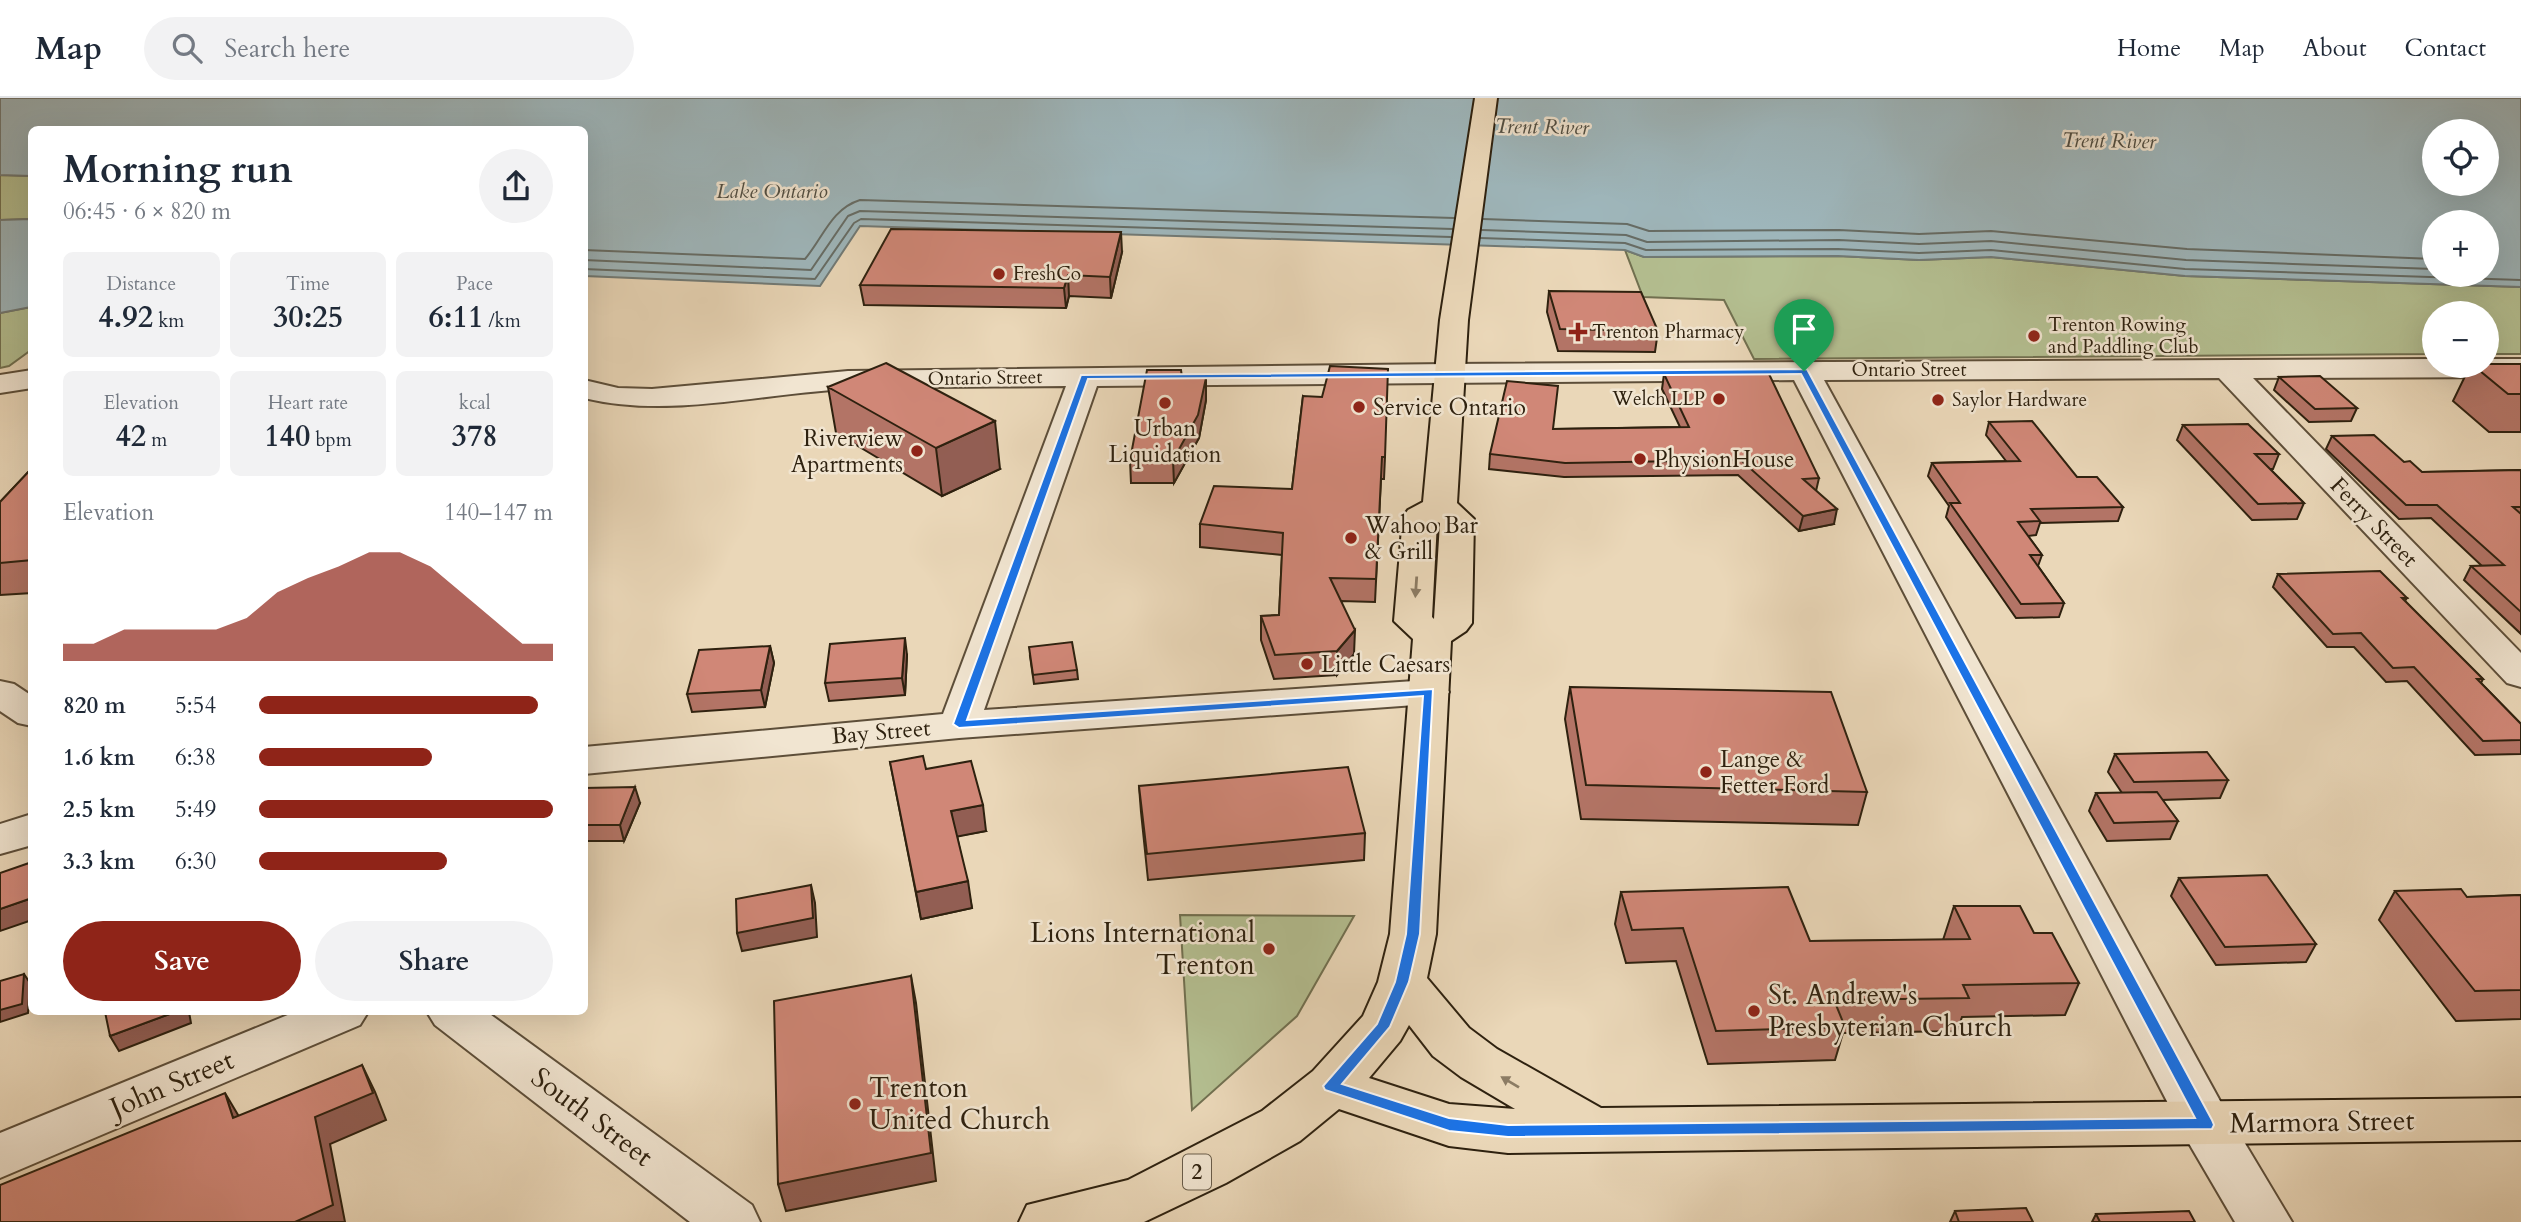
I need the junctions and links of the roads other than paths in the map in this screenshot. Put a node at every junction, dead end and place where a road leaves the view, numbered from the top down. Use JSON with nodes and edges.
{"nodes":[{"id":1,"x":1486,"y":98,"type":"edge"},
{"id":2,"x":2521,"y":368,"type":"edge"},
{"id":3,"x":2227,"y":369,"type":"junction"},
{"id":4,"x":1804,"y":371,"type":"junction"},
{"id":5,"x":1448,"y":373,"type":"junction"},
{"id":6,"x":1084,"y":377,"type":"junction"},
{"id":7,"x":28,"y":380,"type":"edge"},
{"id":8,"x":0,"y":384,"type":"edge"},
{"id":9,"x":588,"y":390,"type":"edge"},
{"id":10,"x":2521,"y":675,"type":"edge"},
{"id":11,"x":1429,"y":692,"type":"junction"},
{"id":12,"x":0,"y":693,"type":"edge"},
{"id":13,"x":28,"y":711,"type":"edge"},
{"id":14,"x":959,"y":724,"type":"junction"},
{"id":15,"x":588,"y":761,"type":"edge"},
{"id":16,"x":28,"y":830,"type":"edge"},
{"id":17,"x":0,"y":839,"type":"edge"},
{"id":18,"x":1402,"y":982,"type":"junction"},
{"id":19,"x":336,"y":1015,"type":"edge"},
{"id":20,"x":456,"y":1015,"type":"edge"},
{"id":21,"x":1331,"y":1086,"type":"junction"},
{"id":22,"x":2521,"y":1119,"type":"edge"},
{"id":23,"x":2206,"y":1125,"type":"junction"},
{"id":24,"x":1591,"y":1128,"type":"junction"},
{"id":25,"x":0,"y":1156,"type":"edge"},
{"id":26,"x":732,"y":1222,"type":"edge"},
{"id":27,"x":1047,"y":1222,"type":"edge"},
{"id":28,"x":2264,"y":1222,"type":"edge"}],
"edges":[{"from":1,"to":5,"type":"main road"},
{"from":2,"to":3,"type":"street","name":"Ontario Street"},
{"from":3,"to":4,"type":"street","name":"Ontario Street"},
{"from":3,"to":10,"type":"street","name":"Ferry Street"},
{"from":4,"to":5,"type":"street","name":"Ontario Street"},
{"from":4,"to":23,"type":"street"},
{"from":5,"to":6,"type":"street","name":"Ontario Street"},
{"from":5,"to":11,"type":"main road"},
{"from":6,"to":9,"type":"street","name":"Ontario Street"},
{"from":6,"to":14,"type":"street"},
{"from":7,"to":8,"type":"street"},
{"from":11,"to":14,"type":"street","name":"Bay Street"},
{"from":11,"to":18,"type":"main road"},
{"from":12,"to":13,"type":"street"},
{"from":14,"to":15,"type":"street","name":"Bay Street"},
{"from":16,"to":17,"type":"street"},
{"from":18,"to":21,"type":"main road"},
{"from":24,"to":18,"type":"main road","one_way":true},
{"from":19,"to":25,"type":"street","name":"John Street"},
{"from":20,"to":26,"type":"street","name":"South Street"},
{"from":21,"to":24,"type":"main road","name":"Marmora Street"},
{"from":21,"to":27,"type":"main road","number":"2"},
{"from":22,"to":23,"type":"main road","name":"Marmora Street"},
{"from":23,"to":24,"type":"main road","name":"Marmora Street"},
{"from":23,"to":28,"type":"street"}]}
